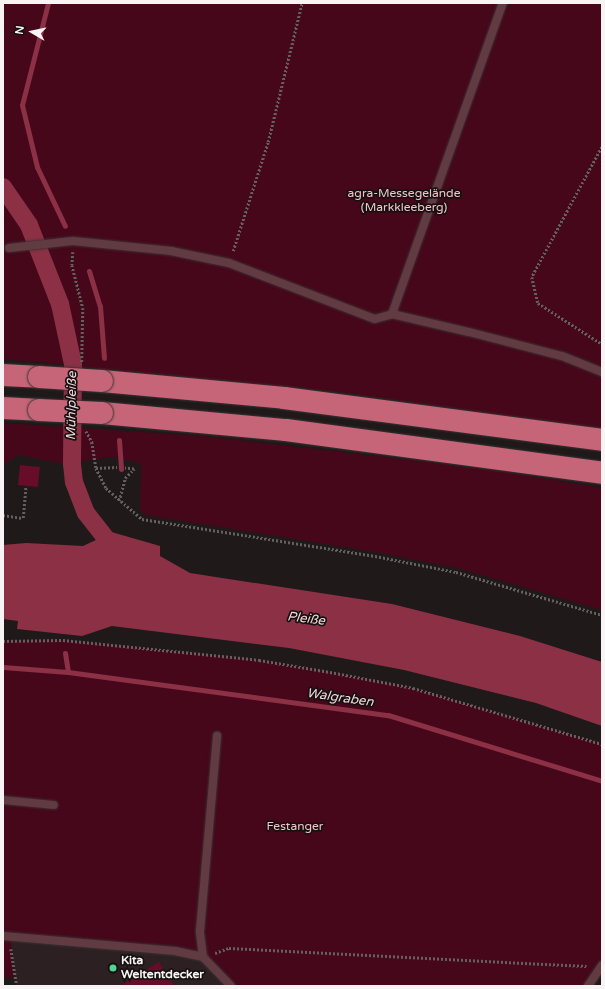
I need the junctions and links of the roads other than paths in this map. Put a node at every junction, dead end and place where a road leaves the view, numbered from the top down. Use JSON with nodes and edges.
{"nodes":[{"id":1,"x":503,"y":3,"type":"edge"},
{"id":2,"x":8,"y":248,"type":"dead end"},
{"id":3,"x":392,"y":314,"type":"junction"},
{"id":4,"x":602,"y":372,"type":"edge"},
{"id":5,"x":3,"y":375,"type":"edge"},
{"id":6,"x":3,"y":408,"type":"edge"},
{"id":7,"x":602,"y":440,"type":"edge"},
{"id":8,"x":602,"y":473,"type":"edge"},
{"id":9,"x":217,"y":736,"type":"dead end"},
{"id":10,"x":3,"y":800,"type":"edge"},
{"id":11,"x":54,"y":805,"type":"dead end"},
{"id":12,"x":6,"y":936,"type":"edge"},
{"id":13,"x":203,"y":958,"type":"junction"},
{"id":14,"x":602,"y":967,"type":"edge"},
{"id":15,"x":231,"y":986,"type":"edge"},
{"id":16,"x":588,"y":986,"type":"edge"}],
"edges":[{"from":1,"to":3,"type":"lane"},
{"from":2,"to":3,"type":"lane"},
{"from":3,"to":4,"type":"lane"},
{"from":5,"to":7,"type":"highway","bridge":true},
{"from":6,"to":8,"type":"highway","bridge":true},
{"from":9,"to":13,"type":"lane"},
{"from":10,"to":11,"type":"lane"},
{"from":12,"to":13,"type":"lane"},
{"from":13,"to":15,"type":"lane"},
{"from":14,"to":16,"type":"lane"}]}
